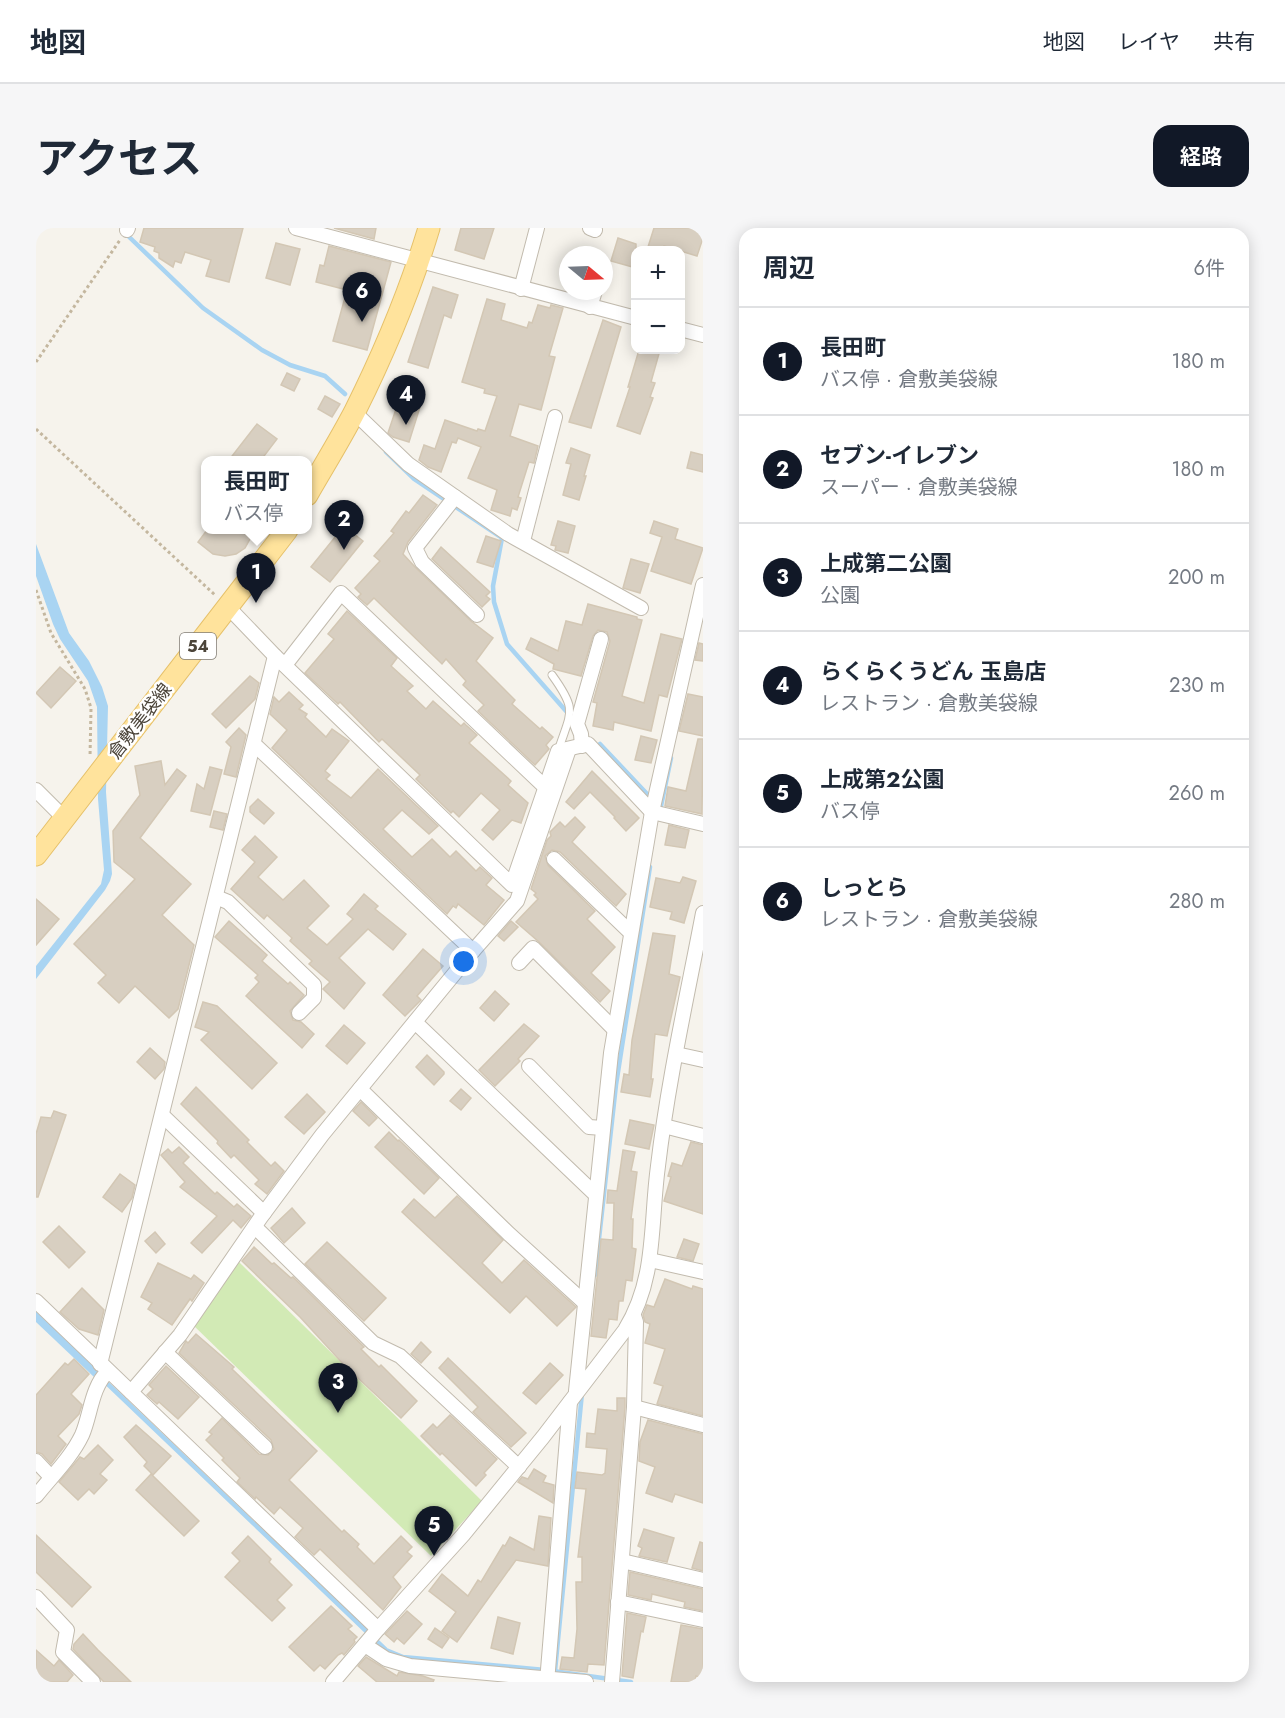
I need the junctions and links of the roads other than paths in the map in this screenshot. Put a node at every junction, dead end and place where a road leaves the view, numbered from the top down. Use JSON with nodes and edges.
{"nodes":[{"id":1,"x":296,"y":228,"type":"edge"},
{"id":2,"x":429,"y":228,"type":"edge"},
{"id":3,"x":537,"y":228,"type":"edge"},
{"id":4,"x":419,"y":261,"type":"junction"},
{"id":5,"x":521,"y":289,"type":"junction"},
{"id":6,"x":592,"y":300,"type":"edge"},
{"id":7,"x":590,"y":306,"type":"junction"},
{"id":8,"x":631,"y":317,"type":"edge"},
{"id":9,"x":685,"y":331,"type":"edge"},
{"id":10,"x":703,"y":335,"type":"edge"},
{"id":11,"x":354,"y":412,"type":"junction"},
{"id":12,"x":555,"y":417,"type":"dead end"},
{"id":13,"x":312,"y":486,"type":"edge"},
{"id":14,"x":452,"y":501,"type":"junction"},
{"id":15,"x":284,"y":534,"type":"edge"},
{"id":16,"x":523,"y":542,"type":"junction"},
{"id":17,"x":703,"y":585,"type":"edge"},
{"id":18,"x":228,"y":607,"type":"junction"},
{"id":19,"x":641,"y":608,"type":"dead end"},
{"id":20,"x":477,"y":615,"type":"dead end"},
{"id":21,"x":601,"y":639,"type":"dead end"},
{"id":22,"x":280,"y":661,"type":"junction"},
{"id":23,"x":552,"y":675,"type":"dead end"},
{"id":24,"x":574,"y":720,"type":"junction"},
{"id":25,"x":254,"y":744,"type":"junction"},
{"id":26,"x":570,"y":748,"type":"junction"},
{"id":27,"x":545,"y":787,"type":"junction"},
{"id":28,"x":36,"y":790,"type":"edge"},
{"id":29,"x":656,"y":813,"type":"junction"},
{"id":30,"x":64,"y":818,"type":"junction"},
{"id":31,"x":703,"y":824,"type":"edge"},
{"id":32,"x":36,"y":855,"type":"edge"},
{"id":33,"x":554,"y":859,"type":"dead end"},
{"id":34,"x":216,"y":897,"type":"junction"},
{"id":35,"x":703,"y":913,"type":"edge"},
{"id":36,"x":631,"y":933,"type":"junction"},
{"id":37,"x":701,"y":936,"type":"edge"},
{"id":38,"x":473,"y":951,"type":"junction"},
{"id":39,"x":519,"y":963,"type":"dead end"},
{"id":40,"x":299,"y":1013,"type":"dead end"},
{"id":41,"x":415,"y":1022,"type":"junction"},
{"id":42,"x":615,"y":1030,"type":"junction"},
{"id":43,"x":676,"y":1053,"type":"junction"},
{"id":44,"x":703,"y":1060,"type":"edge"},
{"id":45,"x":529,"y":1066,"type":"dead end"},
{"id":46,"x":360,"y":1089,"type":"junction"},
{"id":47,"x":162,"y":1115,"type":"junction"},
{"id":48,"x":664,"y":1126,"type":"junction"},
{"id":49,"x":603,"y":1128,"type":"junction"},
{"id":50,"x":703,"y":1136,"type":"edge"},
{"id":51,"x":596,"y":1195,"type":"junction"},
{"id":52,"x":264,"y":1213,"type":"junction"},
{"id":53,"x":255,"y":1227,"type":"junction"},
{"id":54,"x":650,"y":1260,"type":"junction"},
{"id":55,"x":703,"y":1272,"type":"edge"},
{"id":56,"x":36,"y":1301,"type":"edge"},
{"id":57,"x":585,"y":1303,"type":"junction"},
{"id":58,"x":633,"y":1316,"type":"junction"},
{"id":59,"x":165,"y":1352,"type":"junction"},
{"id":60,"x":103,"y":1373,"type":"junction"},
{"id":61,"x":578,"y":1389,"type":"junction"},
{"id":62,"x":131,"y":1392,"type":"junction"},
{"id":63,"x":634,"y":1407,"type":"junction"},
{"id":64,"x":703,"y":1425,"type":"edge"},
{"id":65,"x":266,"y":1447,"type":"dead end"},
{"id":66,"x":36,"y":1461,"type":"edge"},
{"id":67,"x":519,"y":1467,"type":"junction"},
{"id":68,"x":51,"y":1477,"type":"junction"},
{"id":69,"x":36,"y":1496,"type":"edge"},
{"id":70,"x":622,"y":1561,"type":"junction"},
{"id":71,"x":703,"y":1580,"type":"edge"},
{"id":72,"x":36,"y":1597,"type":"edge"},
{"id":73,"x":618,"y":1602,"type":"junction"},
{"id":74,"x":703,"y":1620,"type":"edge"},
{"id":75,"x":371,"y":1637,"type":"junction"},
{"id":76,"x":548,"y":1675,"type":"edge"},
{"id":77,"x":612,"y":1680,"type":"edge"},
{"id":78,"x":93,"y":1682,"type":"edge"},
{"id":79,"x":333,"y":1682,"type":"edge"},
{"id":80,"x":586,"y":1682,"type":"edge"}],
"edges":[{"from":1,"to":4,"type":"street"},
{"from":2,"to":4,"type":"main road"},
{"from":3,"to":5,"type":"street"},
{"from":4,"to":5,"type":"street"},
{"from":4,"to":11,"type":"main road"},
{"from":5,"to":7,"type":"street"},
{"from":6,"to":7,"type":"street"},
{"from":7,"to":8,"type":"street"},
{"from":9,"to":10,"type":"street"},
{"from":11,"to":13,"type":"main road"},
{"from":11,"to":14,"type":"street"},
{"from":12,"to":16,"type":"street"},
{"from":14,"to":16,"type":"street"},
{"from":14,"to":20,"type":"street"},
{"from":15,"to":18,"type":"main road","name":"倉敷美袋線","number":"54"},
{"from":16,"to":19,"type":"street"},
{"from":17,"to":29,"type":"street"},
{"from":18,"to":22,"type":"street"},
{"from":18,"to":30,"type":"main road","name":"倉敷美袋線","number":"54"},
{"from":21,"to":24,"type":"street"},
{"from":22,"to":25,"type":"street"},
{"from":22,"to":27,"type":"street"},
{"from":22,"to":27,"type":"street"},
{"from":23,"to":24,"type":"lane"},
{"from":24,"to":26,"type":"lane"},
{"from":24,"to":26,"type":"street"},
{"from":25,"to":34,"type":"street"},
{"from":25,"to":38,"type":"street"},
{"from":26,"to":27,"type":"street"},
{"from":26,"to":29,"type":"street"},
{"from":26,"to":38,"type":"street"},
{"from":28,"to":30,"type":"street"},
{"from":29,"to":31,"type":"street"},
{"from":29,"to":36,"type":"street"},
{"from":30,"to":32,"type":"main road","name":"倉敷美袋線","number":"54"},
{"from":33,"to":36,"type":"street"},
{"from":34,"to":40,"type":"street"},
{"from":34,"to":47,"type":"street"},
{"from":35,"to":37,"type":"street"},
{"from":36,"to":42,"type":"street"},
{"from":37,"to":43,"type":"street"},
{"from":38,"to":41,"type":"street"},
{"from":39,"to":42,"type":"street"},
{"from":41,"to":46,"type":"street"},
{"from":41,"to":51,"type":"street"},
{"from":42,"to":49,"type":"street"},
{"from":43,"to":44,"type":"street"},
{"from":43,"to":48,"type":"street"},
{"from":45,"to":49,"type":"street"},
{"from":46,"to":52,"type":"street"},
{"from":46,"to":57,"type":"street"},
{"from":47,"to":52,"type":"street"},
{"from":47,"to":60,"type":"street"},
{"from":48,"to":50,"type":"street"},
{"from":48,"to":54,"type":"street"},
{"from":49,"to":51,"type":"street"},
{"from":51,"to":57,"type":"street"},
{"from":52,"to":53,"type":"street"},
{"from":53,"to":59,"type":"street"},
{"from":53,"to":67,"type":"street"},
{"from":54,"to":55,"type":"street"},
{"from":54,"to":58,"type":"street"},
{"from":56,"to":60,"type":"street"},
{"from":57,"to":61,"type":"street"},
{"from":58,"to":61,"type":"street"},
{"from":58,"to":63,"type":"street"},
{"from":59,"to":62,"type":"street"},
{"from":59,"to":65,"type":"street"},
{"from":60,"to":62,"type":"street"},
{"from":60,"to":68,"type":"street"},
{"from":61,"to":67,"type":"street"},
{"from":61,"to":76,"type":"street"},
{"from":62,"to":75,"type":"street"},
{"from":63,"to":64,"type":"street"},
{"from":63,"to":70,"type":"street"},
{"from":66,"to":68,"type":"street"},
{"from":67,"to":75,"type":"street"},
{"from":68,"to":69,"type":"street"},
{"from":70,"to":71,"type":"street"},
{"from":70,"to":73,"type":"street"},
{"from":72,"to":78,"type":"street"},
{"from":73,"to":74,"type":"street"},
{"from":73,"to":77,"type":"street"},
{"from":75,"to":76,"type":"street"},
{"from":75,"to":79,"type":"street"},
{"from":76,"to":80,"type":"street"}]}
